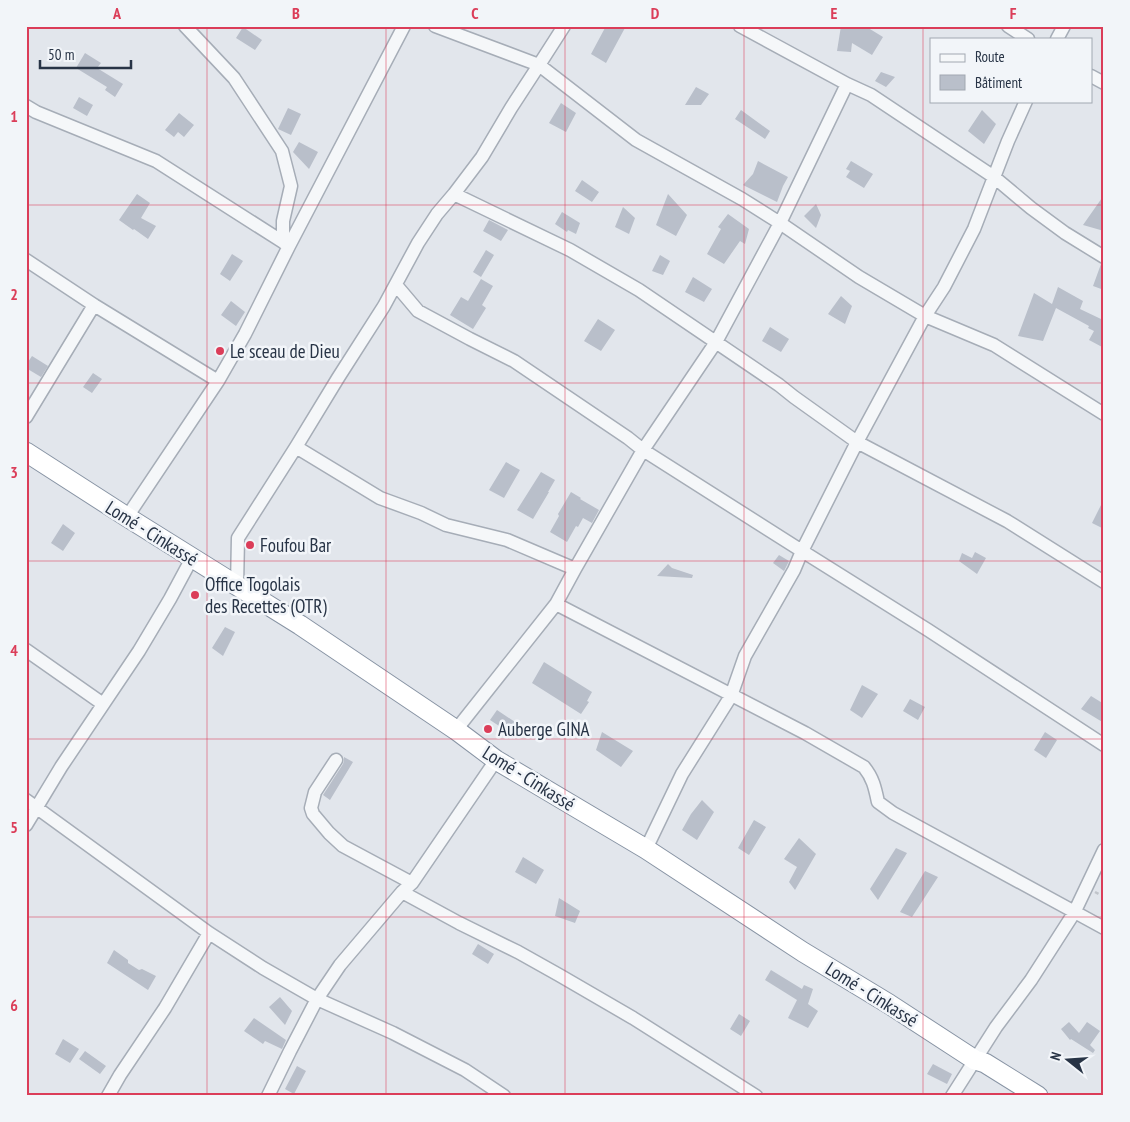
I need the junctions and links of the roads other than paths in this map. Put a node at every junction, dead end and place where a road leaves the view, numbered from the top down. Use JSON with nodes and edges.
{"nodes":[{"id":1,"x":404,"y":26,"type":"edge"},
{"id":2,"x":435,"y":26,"type":"edge"},
{"id":3,"x":564,"y":26,"type":"edge"},
{"id":4,"x":740,"y":26,"type":"edge"},
{"id":5,"x":1008,"y":26,"type":"edge"},
{"id":6,"x":1064,"y":26,"type":"edge"},
{"id":7,"x":190,"y":28,"type":"edge"},
{"id":8,"x":1026,"y":38,"type":"edge"},
{"id":9,"x":1058,"y":38,"type":"edge"},
{"id":10,"x":540,"y":65,"type":"junction"},
{"id":11,"x":1092,"y":77,"type":"edge"},
{"id":12,"x":1104,"y":83,"type":"edge"},
{"id":13,"x":847,"y":84,"type":"junction"},
{"id":14,"x":1026,"y":102,"type":"edge"},
{"id":15,"x":26,"y":106,"type":"edge"},
{"id":16,"x":994,"y":177,"type":"junction"},
{"id":17,"x":454,"y":194,"type":"junction"},
{"id":18,"x":780,"y":223,"type":"junction"},
{"id":19,"x":286,"y":244,"type":"junction"},
{"id":20,"x":1104,"y":258,"type":"edge"},
{"id":21,"x":26,"y":260,"type":"edge"},
{"id":22,"x":396,"y":285,"type":"junction"},
{"id":23,"x":94,"y":305,"type":"junction"},
{"id":24,"x":925,"y":316,"type":"junction"},
{"id":25,"x":716,"y":342,"type":"junction"},
{"id":26,"x":218,"y":381,"type":"junction"},
{"id":27,"x":1104,"y":414,"type":"edge"},
{"id":28,"x":26,"y":417,"type":"edge"},
{"id":29,"x":857,"y":442,"type":"junction"},
{"id":30,"x":296,"y":447,"type":"junction"},
{"id":31,"x":643,"y":450,"type":"junction"},
{"id":32,"x":26,"y":452,"type":"edge"},
{"id":33,"x":127,"y":517,"type":"junction"},
{"id":34,"x":802,"y":551,"type":"junction"},
{"id":35,"x":192,"y":558,"type":"junction"},
{"id":36,"x":575,"y":568,"type":"junction"},
{"id":37,"x":1104,"y":582,"type":"edge"},
{"id":38,"x":237,"y":586,"type":"junction"},
{"id":39,"x":556,"y":604,"type":"junction"},
{"id":40,"x":26,"y":650,"type":"edge"},
{"id":41,"x":731,"y":696,"type":"junction"},
{"id":42,"x":103,"y":704,"type":"junction"},
{"id":43,"x":456,"y":730,"type":"junction"},
{"id":44,"x":1104,"y":744,"type":"edge"},
{"id":45,"x":336,"y":760,"type":"dead end"},
{"id":46,"x":496,"y":760,"type":"junction"},
{"id":47,"x":32,"y":803,"type":"edge"},
{"id":48,"x":26,"y":825,"type":"edge"},
{"id":49,"x":646,"y":849,"type":"junction"},
{"id":50,"x":1104,"y":850,"type":"edge"},
{"id":51,"x":412,"y":883,"type":"junction"},
{"id":52,"x":402,"y":892,"type":"junction"},
{"id":53,"x":1074,"y":912,"type":"junction"},
{"id":54,"x":1104,"y":928,"type":"edge"},
{"id":55,"x":208,"y":932,"type":"junction"},
{"id":56,"x":317,"y":999,"type":"junction"},
{"id":57,"x":975,"y":1060,"type":"junction"},
{"id":58,"x":108,"y":1096,"type":"edge"},
{"id":59,"x":268,"y":1096,"type":"edge"},
{"id":60,"x":504,"y":1096,"type":"edge"},
{"id":61,"x":756,"y":1096,"type":"edge"},
{"id":62,"x":952,"y":1096,"type":"edge"},
{"id":63,"x":1038,"y":1096,"type":"edge"}],
"edges":[{"from":1,"to":19,"type":"street"},
{"from":2,"to":10,"type":"street"},
{"from":3,"to":10,"type":"street"},
{"from":4,"to":13,"type":"street"},
{"from":5,"to":8,"type":"street"},
{"from":6,"to":9,"type":"street"},
{"from":7,"to":19,"type":"street"},
{"from":10,"to":17,"type":"street"},
{"from":10,"to":18,"type":"street"},
{"from":11,"to":12,"type":"street"},
{"from":13,"to":16,"type":"street"},
{"from":13,"to":18,"type":"street"},
{"from":14,"to":16,"type":"street"},
{"from":15,"to":19,"type":"street"},
{"from":16,"to":20,"type":"street"},
{"from":16,"to":24,"type":"street"},
{"from":17,"to":22,"type":"street"},
{"from":17,"to":25,"type":"street"},
{"from":18,"to":24,"type":"street"},
{"from":18,"to":25,"type":"street"},
{"from":19,"to":26,"type":"street"},
{"from":21,"to":23,"type":"street"},
{"from":22,"to":30,"type":"street"},
{"from":22,"to":31,"type":"street"},
{"from":23,"to":26,"type":"street"},
{"from":23,"to":28,"type":"street"},
{"from":24,"to":27,"type":"street"},
{"from":24,"to":29,"type":"street"},
{"from":25,"to":29,"type":"street"},
{"from":25,"to":31,"type":"street"},
{"from":26,"to":33,"type":"street"},
{"from":29,"to":34,"type":"street"},
{"from":29,"to":37,"type":"street"},
{"from":30,"to":36,"type":"street"},
{"from":30,"to":38,"type":"street"},
{"from":31,"to":34,"type":"street"},
{"from":31,"to":36,"type":"street"},
{"from":32,"to":33,"type":"highway","name":"Lomé - Cinkassé"},
{"from":33,"to":35,"type":"highway","name":"Lomé - Cinkassé"},
{"from":34,"to":41,"type":"street"},
{"from":34,"to":44,"type":"street"},
{"from":35,"to":38,"type":"highway","name":"Lomé - Cinkassé"},
{"from":35,"to":42,"type":"street"},
{"from":36,"to":39,"type":"street"},
{"from":38,"to":43,"type":"highway","name":"Lomé - Cinkassé"},
{"from":39,"to":41,"type":"street"},
{"from":39,"to":43,"type":"street"},
{"from":40,"to":42,"type":"street"},
{"from":41,"to":49,"type":"street"},
{"from":41,"to":53,"type":"street"},
{"from":42,"to":47,"type":"street"},
{"from":43,"to":46,"type":"highway","name":"Lomé - Cinkassé"},
{"from":45,"to":51,"type":"street"},
{"from":46,"to":49,"type":"highway","name":"Lomé - Cinkassé"},
{"from":46,"to":51,"type":"street"},
{"from":47,"to":48,"type":"street"},
{"from":47,"to":55,"type":"street"},
{"from":49,"to":57,"type":"highway","name":"Lomé - Cinkassé"},
{"from":50,"to":53,"type":"street"},
{"from":51,"to":52,"type":"street"},
{"from":52,"to":56,"type":"street"},
{"from":52,"to":61,"type":"street"},
{"from":53,"to":54,"type":"street"},
{"from":53,"to":57,"type":"street"},
{"from":55,"to":56,"type":"street"},
{"from":55,"to":58,"type":"street"},
{"from":56,"to":59,"type":"street"},
{"from":56,"to":60,"type":"street"},
{"from":57,"to":62,"type":"street"},
{"from":57,"to":63,"type":"highway","name":"Lomé - Cinkassé"}]}
